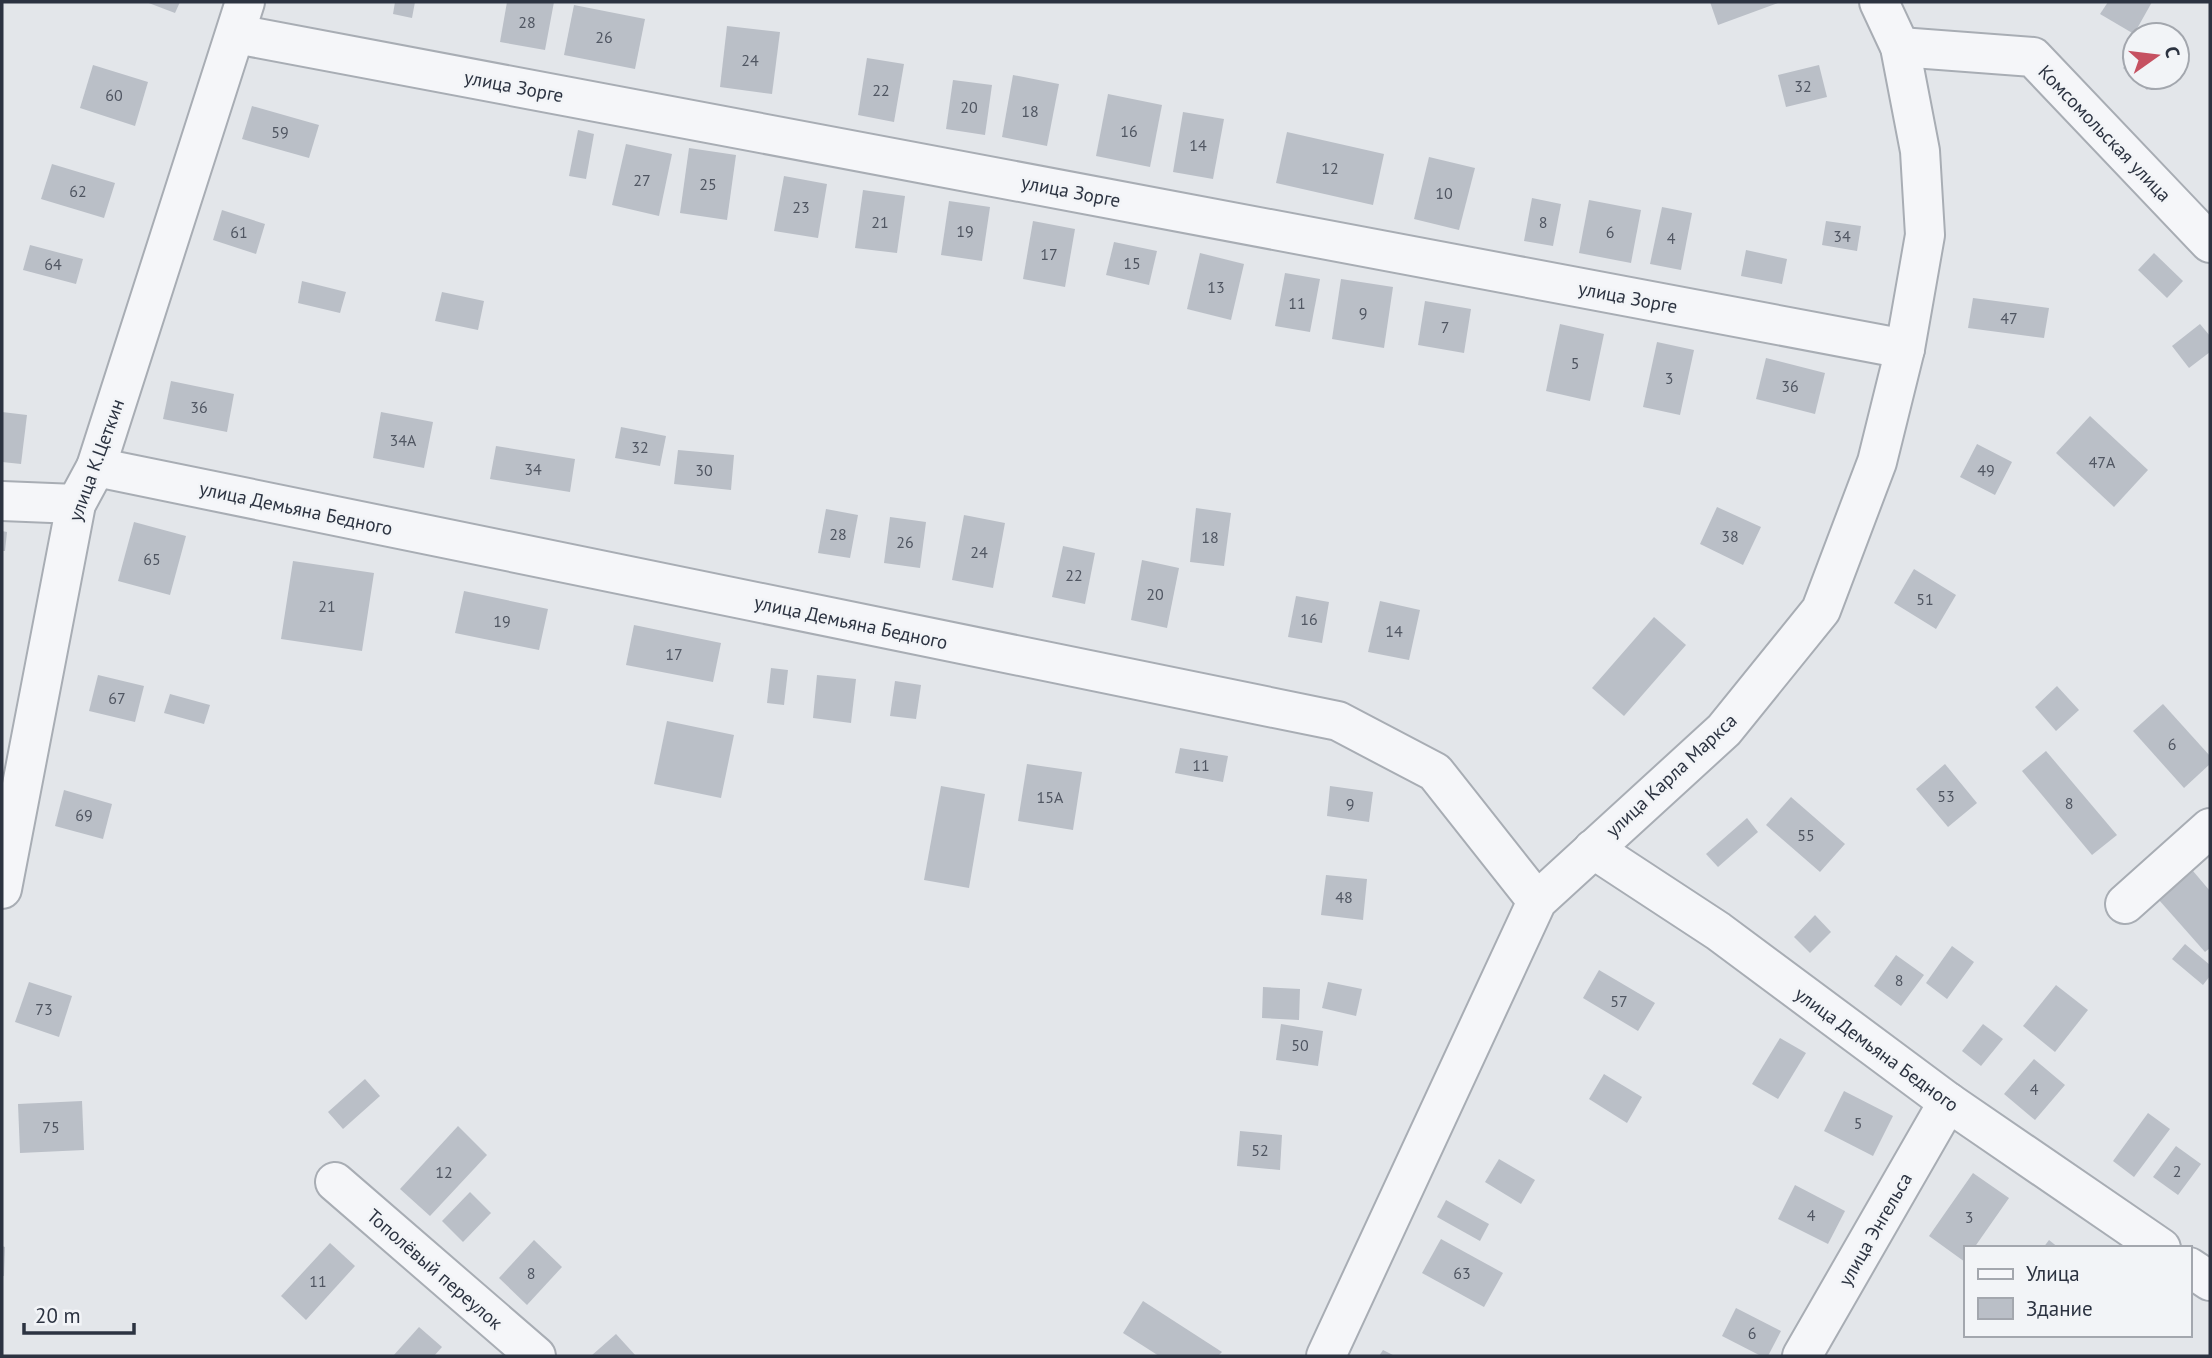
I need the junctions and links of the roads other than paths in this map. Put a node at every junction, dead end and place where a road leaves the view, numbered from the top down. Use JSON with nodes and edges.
{"nodes":[{"id":1,"x":1880,"y":2,"type":"edge"},
{"id":2,"x":241,"y":18,"type":"edge"},
{"id":3,"x":1900,"y":47,"type":"junction"},
{"id":4,"x":2210,"y":243,"type":"edge"},
{"id":5,"x":1905,"y":349,"type":"junction"},
{"id":6,"x":96,"y":467,"type":"junction"},
{"id":7,"x":2,"y":501,"type":"edge"},
{"id":8,"x":76,"y":504,"type":"junction"},
{"id":9,"x":2210,"y":828,"type":"edge"},
{"id":10,"x":1593,"y":849,"type":"junction"},
{"id":11,"x":2,"y":889,"type":"edge"},
{"id":12,"x":1537,"y":901,"type":"junction"},
{"id":13,"x":2125,"y":904,"type":"dead end"},
{"id":14,"x":1948,"y":1102,"type":"junction"},
{"id":15,"x":335,"y":1182,"type":"dead end"},
{"id":16,"x":2158,"y":1246,"type":"edge"},
{"id":17,"x":2191,"y":1268,"type":"edge"},
{"id":18,"x":2210,"y":1281,"type":"edge"},
{"id":19,"x":536,"y":1356,"type":"edge"},
{"id":20,"x":1326,"y":1356,"type":"edge"},
{"id":21,"x":1801,"y":1356,"type":"edge"}],
"edges":[{"from":1,"to":3,"type":"street","name":"улица Карла Маркса"},
{"from":2,"to":5,"type":"street","name":"улица Зорге"},
{"from":2,"to":6,"type":"street","name":"улица К.Цеткин"},
{"from":3,"to":4,"type":"street","name":"Комсомольская улица"},
{"from":3,"to":5,"type":"street","name":"улица Карла Маркса"},
{"from":5,"to":10,"type":"street","name":"улица Карла Маркса"},
{"from":6,"to":8,"type":"street","name":"улица К.Цеткин"},
{"from":6,"to":12,"type":"street","name":"улица Демьяна Бедного"},
{"from":7,"to":8,"type":"street"},
{"from":8,"to":11,"type":"street","name":"улица К.Цеткин"},
{"from":9,"to":13,"type":"street"},
{"from":10,"to":12,"type":"street","name":"улица Карла Маркса"},
{"from":10,"to":14,"type":"street","name":"улица Демьяна Бедного"},
{"from":12,"to":20,"type":"street","name":"улица Карла Маркса"},
{"from":14,"to":16,"type":"street","name":"улица Демьяна Бедного"},
{"from":14,"to":21,"type":"street","name":"улица Энгельса"},
{"from":15,"to":19,"type":"street","name":"Тополёвый переулок"},
{"from":17,"to":18,"type":"street"}]}
